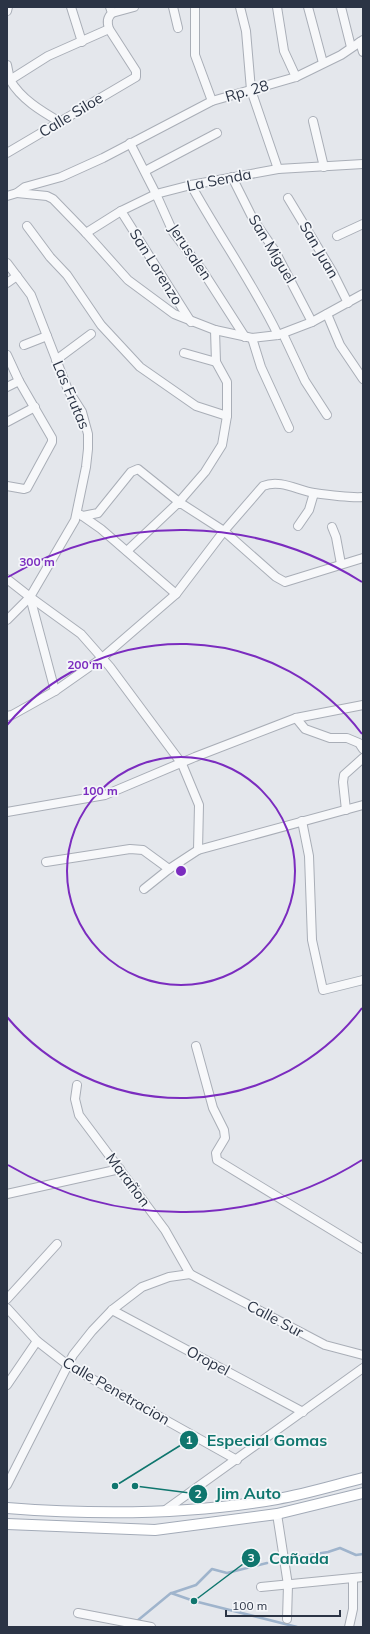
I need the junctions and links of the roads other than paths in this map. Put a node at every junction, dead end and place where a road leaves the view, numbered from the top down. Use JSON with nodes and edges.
{"nodes":[{"id":1,"x":8,"y":7,"type":"edge"},
{"id":2,"x":71,"y":7,"type":"edge"},
{"id":3,"x":134,"y":7,"type":"edge"},
{"id":4,"x":173,"y":7,"type":"edge"},
{"id":5,"x":195,"y":7,"type":"edge"},
{"id":6,"x":240,"y":7,"type":"edge"},
{"id":7,"x":277,"y":7,"type":"edge"},
{"id":8,"x":308,"y":7,"type":"edge"},
{"id":9,"x":341,"y":7,"type":"edge"},
{"id":10,"x":111,"y":10,"type":"edge"},
{"id":11,"x":7,"y":11,"type":"edge"},
{"id":12,"x":178,"y":28,"type":"dead end"},
{"id":13,"x":109,"y":29,"type":"junction"},
{"id":14,"x":362,"y":41,"type":"edge"},
{"id":15,"x":82,"y":42,"type":"junction"},
{"id":16,"x":351,"y":47,"type":"junction"},
{"id":17,"x":363,"y":52,"type":"edge"},
{"id":18,"x":323,"y":62,"type":"junction"},
{"id":19,"x":7,"y":65,"type":"edge"},
{"id":20,"x":296,"y":77,"type":"junction"},
{"id":21,"x":10,"y":80,"type":"junction"},
{"id":22,"x":251,"y":90,"type":"junction"},
{"id":23,"x":212,"y":101,"type":"junction"},
{"id":24,"x":313,"y":121,"type":"dead end"},
{"id":25,"x":60,"y":122,"type":"junction"},
{"id":26,"x":217,"y":133,"type":"dead end"},
{"id":27,"x":130,"y":143,"type":"junction"},
{"id":28,"x":7,"y":152,"type":"edge"},
{"id":29,"x":363,"y":164,"type":"edge"},
{"id":30,"x":324,"y":167,"type":"junction"},
{"id":31,"x":278,"y":169,"type":"junction"},
{"id":32,"x":145,"y":171,"type":"junction"},
{"id":33,"x":232,"y":177,"type":"junction"},
{"id":34,"x":191,"y":185,"type":"junction"},
{"id":35,"x":17,"y":193,"type":"junction"},
{"id":36,"x":156,"y":194,"type":"junction"},
{"id":37,"x":7,"y":196,"type":"edge"},
{"id":38,"x":288,"y":198,"type":"dead end"},
{"id":39,"x":121,"y":211,"type":"junction"},
{"id":40,"x":363,"y":224,"type":"edge"},
{"id":41,"x":27,"y":226,"type":"dead end"},
{"id":42,"x":86,"y":233,"type":"junction"},
{"id":43,"x":337,"y":236,"type":"dead end"},
{"id":44,"x":7,"y":263,"type":"edge"},
{"id":45,"x":17,"y":276,"type":"junction"},
{"id":46,"x":7,"y":283,"type":"edge"},
{"id":47,"x":363,"y":294,"type":"edge"},
{"id":48,"x":348,"y":303,"type":"junction"},
{"id":49,"x":326,"y":314,"type":"junction"},
{"id":50,"x":191,"y":322,"type":"junction"},
{"id":51,"x":312,"y":322,"type":"junction"},
{"id":52,"x":215,"y":330,"type":"junction"},
{"id":53,"x":91,"y":334,"type":"dead end"},
{"id":54,"x":281,"y":334,"type":"junction"},
{"id":55,"x":47,"y":336,"type":"junction"},
{"id":56,"x":248,"y":337,"type":"junction"},
{"id":57,"x":24,"y":345,"type":"dead end"},
{"id":58,"x":184,"y":353,"type":"dead end"},
{"id":59,"x":7,"y":355,"type":"edge"},
{"id":60,"x":56,"y":360,"type":"junction"},
{"id":61,"x":216,"y":362,"type":"junction"},
{"id":62,"x":363,"y":379,"type":"edge"},
{"id":63,"x":19,"y":381,"type":"junction"},
{"id":64,"x":7,"y":387,"type":"edge"},
{"id":65,"x":35,"y":407,"type":"junction"},
{"id":66,"x":327,"y":415,"type":"dead end"},
{"id":67,"x":227,"y":416,"type":"junction"},
{"id":68,"x":7,"y":422,"type":"edge"},
{"id":69,"x":288,"y":428,"type":"dead end"},
{"id":70,"x":7,"y":486,"type":"edge"},
{"id":71,"x":314,"y":493,"type":"junction"},
{"id":72,"x":363,"y":497,"type":"edge"},
{"id":73,"x":179,"y":502,"type":"junction"},
{"id":74,"x":80,"y":515,"type":"junction"},
{"id":75,"x":298,"y":526,"type":"dead end"},
{"id":76,"x":332,"y":526,"type":"dead end"},
{"id":77,"x":224,"y":531,"type":"junction"},
{"id":78,"x":127,"y":551,"type":"junction"},
{"id":79,"x":363,"y":558,"type":"edge"},
{"id":80,"x":341,"y":564,"type":"junction"},
{"id":81,"x":7,"y":579,"type":"edge"},
{"id":82,"x":176,"y":594,"type":"junction"},
{"id":83,"x":30,"y":597,"type":"junction"},
{"id":84,"x":7,"y":620,"type":"edge"},
{"id":85,"x":102,"y":658,"type":"junction"},
{"id":86,"x":55,"y":691,"type":"junction"},
{"id":87,"x":363,"y":705,"type":"edge"},
{"id":88,"x":7,"y":716,"type":"edge"},
{"id":89,"x":296,"y":718,"type":"junction"},
{"id":90,"x":363,"y":749,"type":"edge"},
{"id":91,"x":363,"y":758,"type":"edge"},
{"id":92,"x":182,"y":764,"type":"junction"},
{"id":93,"x":363,"y":805,"type":"edge"},
{"id":94,"x":346,"y":810,"type":"junction"},
{"id":95,"x":7,"y":812,"type":"edge"},
{"id":96,"x":302,"y":821,"type":"junction"},
{"id":97,"x":198,"y":850,"type":"junction"},
{"id":98,"x":46,"y":862,"type":"dead end"},
{"id":99,"x":169,"y":869,"type":"junction"},
{"id":100,"x":144,"y":889,"type":"dead end"},
{"id":101,"x":363,"y":980,"type":"edge"},
{"id":102,"x":196,"y":1046,"type":"dead end"},
{"id":103,"x":77,"y":1085,"type":"dead end"},
{"id":104,"x":120,"y":1169,"type":"junction"},
{"id":105,"x":7,"y":1194,"type":"edge"},
{"id":106,"x":57,"y":1244,"type":"dead end"},
{"id":107,"x":363,"y":1249,"type":"edge"},
{"id":108,"x":190,"y":1274,"type":"junction"},
{"id":109,"x":7,"y":1300,"type":"edge"},
{"id":110,"x":7,"y":1308,"type":"edge"},
{"id":111,"x":112,"y":1310,"type":"junction"},
{"id":112,"x":37,"y":1341,"type":"junction"},
{"id":113,"x":363,"y":1355,"type":"edge"},
{"id":114,"x":68,"y":1366,"type":"junction"},
{"id":115,"x":363,"y":1368,"type":"edge"},
{"id":116,"x":7,"y":1385,"type":"edge"},
{"id":117,"x":303,"y":1412,"type":"junction"},
{"id":118,"x":237,"y":1460,"type":"junction"},
{"id":119,"x":363,"y":1478,"type":"edge"},
{"id":120,"x":7,"y":1485,"type":"edge"},
{"id":121,"x":363,"y":1493,"type":"edge"},
{"id":122,"x":7,"y":1508,"type":"edge"},
{"id":123,"x":163,"y":1512,"type":"junction"},
{"id":124,"x":277,"y":1514,"type":"junction"},
{"id":125,"x":7,"y":1524,"type":"edge"},
{"id":126,"x":363,"y":1577,"type":"edge"},
{"id":127,"x":353,"y":1578,"type":"junction"},
{"id":128,"x":288,"y":1585,"type":"junction"},
{"id":129,"x":261,"y":1587,"type":"dead end"},
{"id":130,"x":78,"y":1613,"type":"dead end"},
{"id":131,"x":287,"y":1619,"type":"dead end"},
{"id":132,"x":151,"y":1627,"type":"edge"},
{"id":133,"x":349,"y":1627,"type":"edge"}],
"edges":[{"from":1,"to":11,"type":"street"},
{"from":2,"to":15,"type":"street"},
{"from":3,"to":10,"type":"street"},
{"from":4,"to":12,"type":"street"},
{"from":5,"to":23,"type":"street"},
{"from":6,"to":22,"type":"street"},
{"from":7,"to":20,"type":"street"},
{"from":8,"to":18,"type":"street"},
{"from":9,"to":16,"type":"street"},
{"from":10,"to":13,"type":"street"},
{"from":13,"to":15,"type":"street"},
{"from":13,"to":25,"type":"street","name":"Calle Siloe"},
{"from":14,"to":16,"type":"street","name":"Rp. 28"},
{"from":14,"to":17,"type":"street"},
{"from":15,"to":21,"type":"street"},
{"from":16,"to":18,"type":"street","name":"Rp. 28"},
{"from":18,"to":20,"type":"street","name":"Rp. 28"},
{"from":19,"to":21,"type":"street"},
{"from":20,"to":22,"type":"street","name":"Rp. 28"},
{"from":21,"to":25,"type":"street"},
{"from":22,"to":23,"type":"street","name":"Rp. 28"},
{"from":22,"to":31,"type":"street"},
{"from":23,"to":27,"type":"street","name":"Rp. 28"},
{"from":24,"to":30,"type":"street"},
{"from":25,"to":28,"type":"street","name":"Calle Siloe"},
{"from":26,"to":32,"type":"street"},
{"from":27,"to":32,"type":"street","name":"Jerusalen"},
{"from":27,"to":35,"type":"street","name":"Rp. 28"},
{"from":29,"to":30,"type":"street","name":"La Senda"},
{"from":30,"to":31,"type":"street","name":"La Senda"},
{"from":31,"to":33,"type":"street","name":"La Senda"},
{"from":32,"to":36,"type":"street","name":"Jerusalen"},
{"from":33,"to":34,"type":"street","name":"La Senda"},
{"from":33,"to":51,"type":"street","name":"San Miguel"},
{"from":34,"to":36,"type":"street","name":"La Senda"},
{"from":34,"to":54,"type":"street"},
{"from":35,"to":37,"type":"street"},
{"from":35,"to":42,"type":"street"},
{"from":36,"to":39,"type":"street","name":"La Senda"},
{"from":36,"to":56,"type":"street","name":"Jerusalen"},
{"from":38,"to":48,"type":"street","name":"San Juan"},
{"from":39,"to":42,"type":"street","name":"La Senda"},
{"from":39,"to":50,"type":"street","name":"San Lorenzo"},
{"from":40,"to":43,"type":"street"},
{"from":41,"to":67,"type":"street"},
{"from":42,"to":50,"type":"street"},
{"from":44,"to":45,"type":"street","name":"Las Frutas"},
{"from":45,"to":46,"type":"street"},
{"from":45,"to":55,"type":"street","name":"Las Frutas"},
{"from":47,"to":48,"type":"street"},
{"from":48,"to":49,"type":"street"},
{"from":49,"to":51,"type":"street"},
{"from":49,"to":62,"type":"street"},
{"from":50,"to":52,"type":"street"},
{"from":51,"to":54,"type":"street"},
{"from":52,"to":56,"type":"street"},
{"from":52,"to":61,"type":"street"},
{"from":53,"to":60,"type":"street"},
{"from":54,"to":56,"type":"street"},
{"from":54,"to":66,"type":"street"},
{"from":55,"to":57,"type":"street"},
{"from":55,"to":60,"type":"street","name":"Las Frutas"},
{"from":56,"to":69,"type":"street","name":"Jerusalen"},
{"from":58,"to":61,"type":"street"},
{"from":59,"to":63,"type":"street"},
{"from":60,"to":74,"type":"street","name":"Las Frutas"},
{"from":61,"to":67,"type":"street"},
{"from":63,"to":64,"type":"street"},
{"from":63,"to":65,"type":"street"},
{"from":65,"to":68,"type":"street"},
{"from":65,"to":70,"type":"street"},
{"from":67,"to":73,"type":"street"},
{"from":71,"to":72,"type":"street"},
{"from":71,"to":75,"type":"street"},
{"from":71,"to":77,"type":"street"},
{"from":73,"to":74,"type":"street"},
{"from":73,"to":77,"type":"street"},
{"from":73,"to":78,"type":"street"},
{"from":74,"to":78,"type":"street"},
{"from":74,"to":83,"type":"street","name":"Las Frutas"},
{"from":76,"to":80,"type":"street"},
{"from":77,"to":80,"type":"street"},
{"from":77,"to":82,"type":"street"},
{"from":78,"to":82,"type":"street"},
{"from":79,"to":80,"type":"street"},
{"from":81,"to":83,"type":"street"},
{"from":82,"to":85,"type":"street"},
{"from":83,"to":84,"type":"street","name":"Las Frutas"},
{"from":83,"to":85,"type":"street"},
{"from":83,"to":86,"type":"street"},
{"from":85,"to":86,"type":"street"},
{"from":85,"to":92,"type":"street"},
{"from":86,"to":88,"type":"street"},
{"from":87,"to":89,"type":"street"},
{"from":89,"to":90,"type":"street"},
{"from":89,"to":92,"type":"street"},
{"from":91,"to":94,"type":"street"},
{"from":92,"to":95,"type":"street"},
{"from":92,"to":97,"type":"street"},
{"from":93,"to":94,"type":"street"},
{"from":94,"to":96,"type":"street"},
{"from":96,"to":97,"type":"street"},
{"from":96,"to":101,"type":"street"},
{"from":97,"to":99,"type":"street"},
{"from":98,"to":99,"type":"street"},
{"from":99,"to":100,"type":"street"},
{"from":102,"to":107,"type":"street"},
{"from":103,"to":104,"type":"street","name":"Marañon"},
{"from":104,"to":105,"type":"street"},
{"from":104,"to":108,"type":"street","name":"Marañon"},
{"from":106,"to":109,"type":"street"},
{"from":108,"to":111,"type":"street"},
{"from":108,"to":113,"type":"street","name":"Calle Sur"},
{"from":110,"to":112,"type":"street","name":"Calle Penetracion"},
{"from":111,"to":114,"type":"street"},
{"from":111,"to":117,"type":"street","name":"Oropel"},
{"from":112,"to":114,"type":"street","name":"Calle Penetracion"},
{"from":112,"to":116,"type":"street"},
{"from":114,"to":118,"type":"street","name":"Calle Penetracion"},
{"from":114,"to":120,"type":"street"},
{"from":115,"to":117,"type":"street"},
{"from":117,"to":118,"type":"street"},
{"from":118,"to":123,"type":"street"},
{"from":119,"to":123,"type":"main road"},
{"from":121,"to":124,"type":"main road"},
{"from":122,"to":123,"type":"main road"},
{"from":124,"to":125,"type":"main road"},
{"from":124,"to":128,"type":"street"},
{"from":126,"to":127,"type":"street"},
{"from":127,"to":128,"type":"street"},
{"from":127,"to":133,"type":"street"},
{"from":128,"to":129,"type":"street"},
{"from":128,"to":131,"type":"street"},
{"from":130,"to":132,"type":"street"}]}
